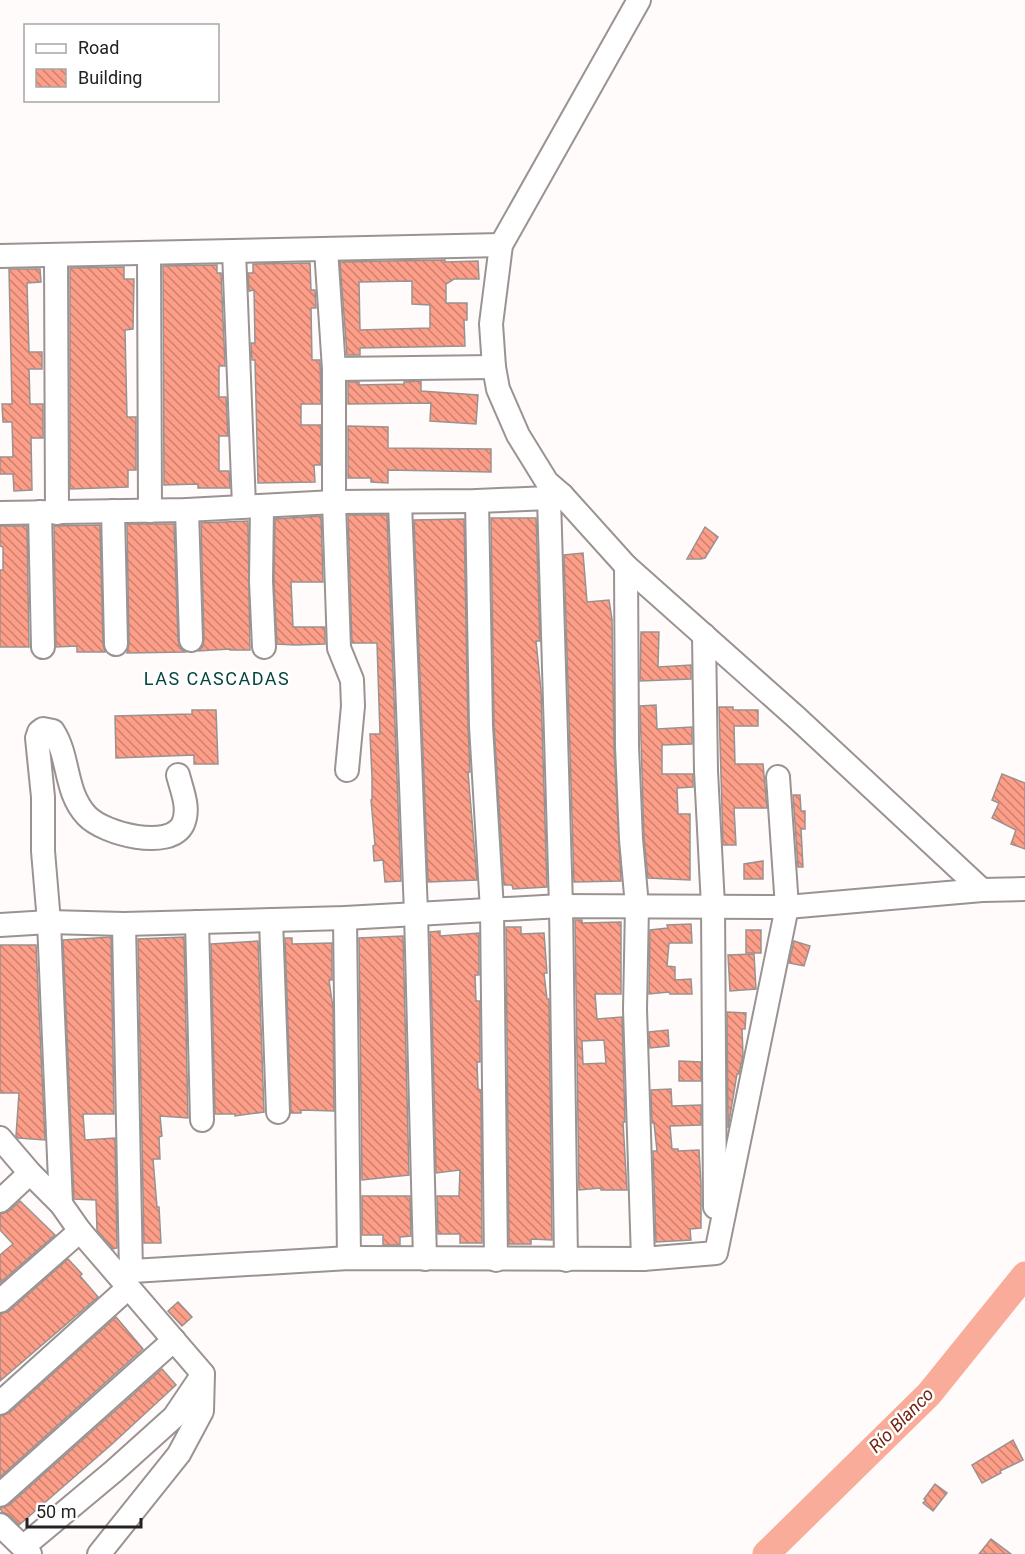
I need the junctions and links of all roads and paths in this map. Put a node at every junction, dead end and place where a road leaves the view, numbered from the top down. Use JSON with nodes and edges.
{"nodes":[{"id":1,"x":639,"y":0,"type":"edge"},
{"id":2,"x":501,"y":245,"type":"junction"},
{"id":3,"x":326,"y":249,"type":"junction"},
{"id":4,"x":234,"y":251,"type":"junction"},
{"id":5,"x":149,"y":253,"type":"junction"},
{"id":6,"x":56,"y":255,"type":"junction"},
{"id":7,"x":0,"y":256,"type":"edge"},
{"id":8,"x":494,"y":367,"type":"junction"},
{"id":9,"x":334,"y":369,"type":"junction"},
{"id":10,"x":556,"y":497,"type":"junction"},
{"id":11,"x":477,"y":501,"type":"junction"},
{"id":12,"x":334,"y":502,"type":"junction"},
{"id":13,"x":400,"y":503,"type":"junction"},
{"id":14,"x":253,"y":506,"type":"junction"},
{"id":15,"x":150,"y":510,"type":"junction"},
{"id":16,"x":187,"y":510,"type":"junction"},
{"id":17,"x":113,"y":511,"type":"junction"},
{"id":18,"x":0,"y":513,"type":"edge"},
{"id":19,"x":48,"y":513,"type":"junction"},
{"id":20,"x":626,"y":566,"type":"junction"},
{"id":21,"x":704,"y":635,"type":"junction"},
{"id":22,"x":191,"y":640,"type":"dead end"},
{"id":23,"x":116,"y":644,"type":"dead end"},
{"id":24,"x":43,"y":647,"type":"dead end"},
{"id":25,"x":264,"y":647,"type":"dead end"},
{"id":26,"x":347,"y":770,"type":"dead end"},
{"id":27,"x":178,"y":775,"type":"dead end"},
{"id":28,"x":778,"y":777,"type":"dead end"},
{"id":29,"x":1025,"y":889,"type":"edge"},
{"id":30,"x":982,"y":890,"type":"junction"},
{"id":31,"x":561,"y":906,"type":"junction"},
{"id":32,"x":638,"y":906,"type":"junction"},
{"id":33,"x":713,"y":906,"type":"junction"},
{"id":34,"x":787,"y":907,"type":"junction"},
{"id":35,"x":492,"y":910,"type":"junction"},
{"id":36,"x":416,"y":913,"type":"junction"},
{"id":37,"x":345,"y":918,"type":"junction"},
{"id":38,"x":271,"y":920,"type":"junction"},
{"id":39,"x":49,"y":922,"type":"junction"},
{"id":40,"x":197,"y":922,"type":"junction"},
{"id":41,"x":124,"y":924,"type":"junction"},
{"id":42,"x":0,"y":925,"type":"edge"},
{"id":43,"x":278,"y":1112,"type":"dead end"},
{"id":44,"x":202,"y":1120,"type":"dead end"},
{"id":45,"x":0,"y":1138,"type":"edge"},
{"id":46,"x":30,"y":1173,"type":"junction"},
{"id":47,"x":0,"y":1201,"type":"edge"},
{"id":48,"x":61,"y":1204,"type":"junction"},
{"id":49,"x":80,"y":1231,"type":"junction"},
{"id":50,"x":716,"y":1254,"type":"junction"},
{"id":51,"x":349,"y":1258,"type":"junction"},
{"id":52,"x":425,"y":1259,"type":"junction"},
{"id":53,"x":643,"y":1259,"type":"junction"},
{"id":54,"x":496,"y":1260,"type":"junction"},
{"id":55,"x":566,"y":1260,"type":"junction"},
{"id":56,"x":125,"y":1277,"type":"junction"},
{"id":57,"x":0,"y":1301,"type":"edge"},
{"id":58,"x":174,"y":1340,"type":"junction"},
{"id":59,"x":203,"y":1374,"type":"junction"},
{"id":60,"x":0,"y":1403,"type":"edge"},
{"id":61,"x":0,"y":1495,"type":"edge"},
{"id":62,"x":1,"y":1530,"type":"edge"},
{"id":63,"x":26,"y":1551,"type":"edge"},
{"id":64,"x":104,"y":1551,"type":"edge"}],
"edges":[{"from":1,"to":2,"type":"street"},
{"from":2,"to":3,"type":"street"},
{"from":2,"to":8,"type":"street"},
{"from":3,"to":4,"type":"street"},
{"from":3,"to":9,"type":"street"},
{"from":4,"to":5,"type":"street"},
{"from":4,"to":14,"type":"street"},
{"from":5,"to":6,"type":"street"},
{"from":5,"to":15,"type":"street"},
{"from":6,"to":7,"type":"street"},
{"from":6,"to":19,"type":"street"},
{"from":8,"to":9,"type":"street"},
{"from":8,"to":10,"type":"street"},
{"from":9,"to":12,"type":"street"},
{"from":10,"to":11,"type":"street"},
{"from":10,"to":20,"type":"street"},
{"from":10,"to":31,"type":"street"},
{"from":11,"to":13,"type":"street"},
{"from":11,"to":35,"type":"street"},
{"from":12,"to":13,"type":"street"},
{"from":12,"to":14,"type":"street"},
{"from":12,"to":26,"type":"street"},
{"from":13,"to":36,"type":"street"},
{"from":14,"to":16,"type":"street"},
{"from":14,"to":25,"type":"street"},
{"from":15,"to":16,"type":"street"},
{"from":15,"to":17,"type":"street"},
{"from":16,"to":22,"type":"street"},
{"from":17,"to":19,"type":"street"},
{"from":17,"to":23,"type":"street"},
{"from":18,"to":19,"type":"street"},
{"from":19,"to":24,"type":"street"},
{"from":20,"to":21,"type":"street"},
{"from":20,"to":32,"type":"street"},
{"from":21,"to":30,"type":"street"},
{"from":21,"to":33,"type":"street"},
{"from":27,"to":39,"type":"street"},
{"from":28,"to":34,"type":"street"},
{"from":29,"to":30,"type":"street"},
{"from":30,"to":34,"type":"street"},
{"from":31,"to":32,"type":"street"},
{"from":31,"to":35,"type":"street"},
{"from":31,"to":55,"type":"street"},
{"from":32,"to":33,"type":"street"},
{"from":32,"to":53,"type":"street"},
{"from":33,"to":34,"type":"street"},
{"from":33,"to":50,"type":"street"},
{"from":34,"to":50,"type":"street"},
{"from":35,"to":36,"type":"street"},
{"from":35,"to":54,"type":"street"},
{"from":36,"to":37,"type":"street"},
{"from":36,"to":52,"type":"street"},
{"from":37,"to":38,"type":"street"},
{"from":37,"to":51,"type":"street"},
{"from":38,"to":40,"type":"street"},
{"from":38,"to":43,"type":"street"},
{"from":39,"to":41,"type":"street"},
{"from":39,"to":42,"type":"street"},
{"from":39,"to":48,"type":"street"},
{"from":40,"to":41,"type":"street"},
{"from":40,"to":44,"type":"street"},
{"from":41,"to":56,"type":"street"},
{"from":45,"to":46,"type":"street"},
{"from":46,"to":47,"type":"street"},
{"from":46,"to":48,"type":"street"},
{"from":48,"to":49,"type":"street"},
{"from":49,"to":56,"type":"street"},
{"from":49,"to":57,"type":"street"},
{"from":50,"to":53,"type":"street"},
{"from":51,"to":52,"type":"street"},
{"from":51,"to":56,"type":"street"},
{"from":52,"to":54,"type":"street"},
{"from":53,"to":55,"type":"street"},
{"from":54,"to":55,"type":"street"},
{"from":56,"to":58,"type":"street"},
{"from":56,"to":60,"type":"street"},
{"from":58,"to":59,"type":"street"},
{"from":58,"to":61,"type":"street"},
{"from":59,"to":63,"type":"street"},
{"from":59,"to":64,"type":"street"},
{"from":62,"to":63,"type":"street"}]}
